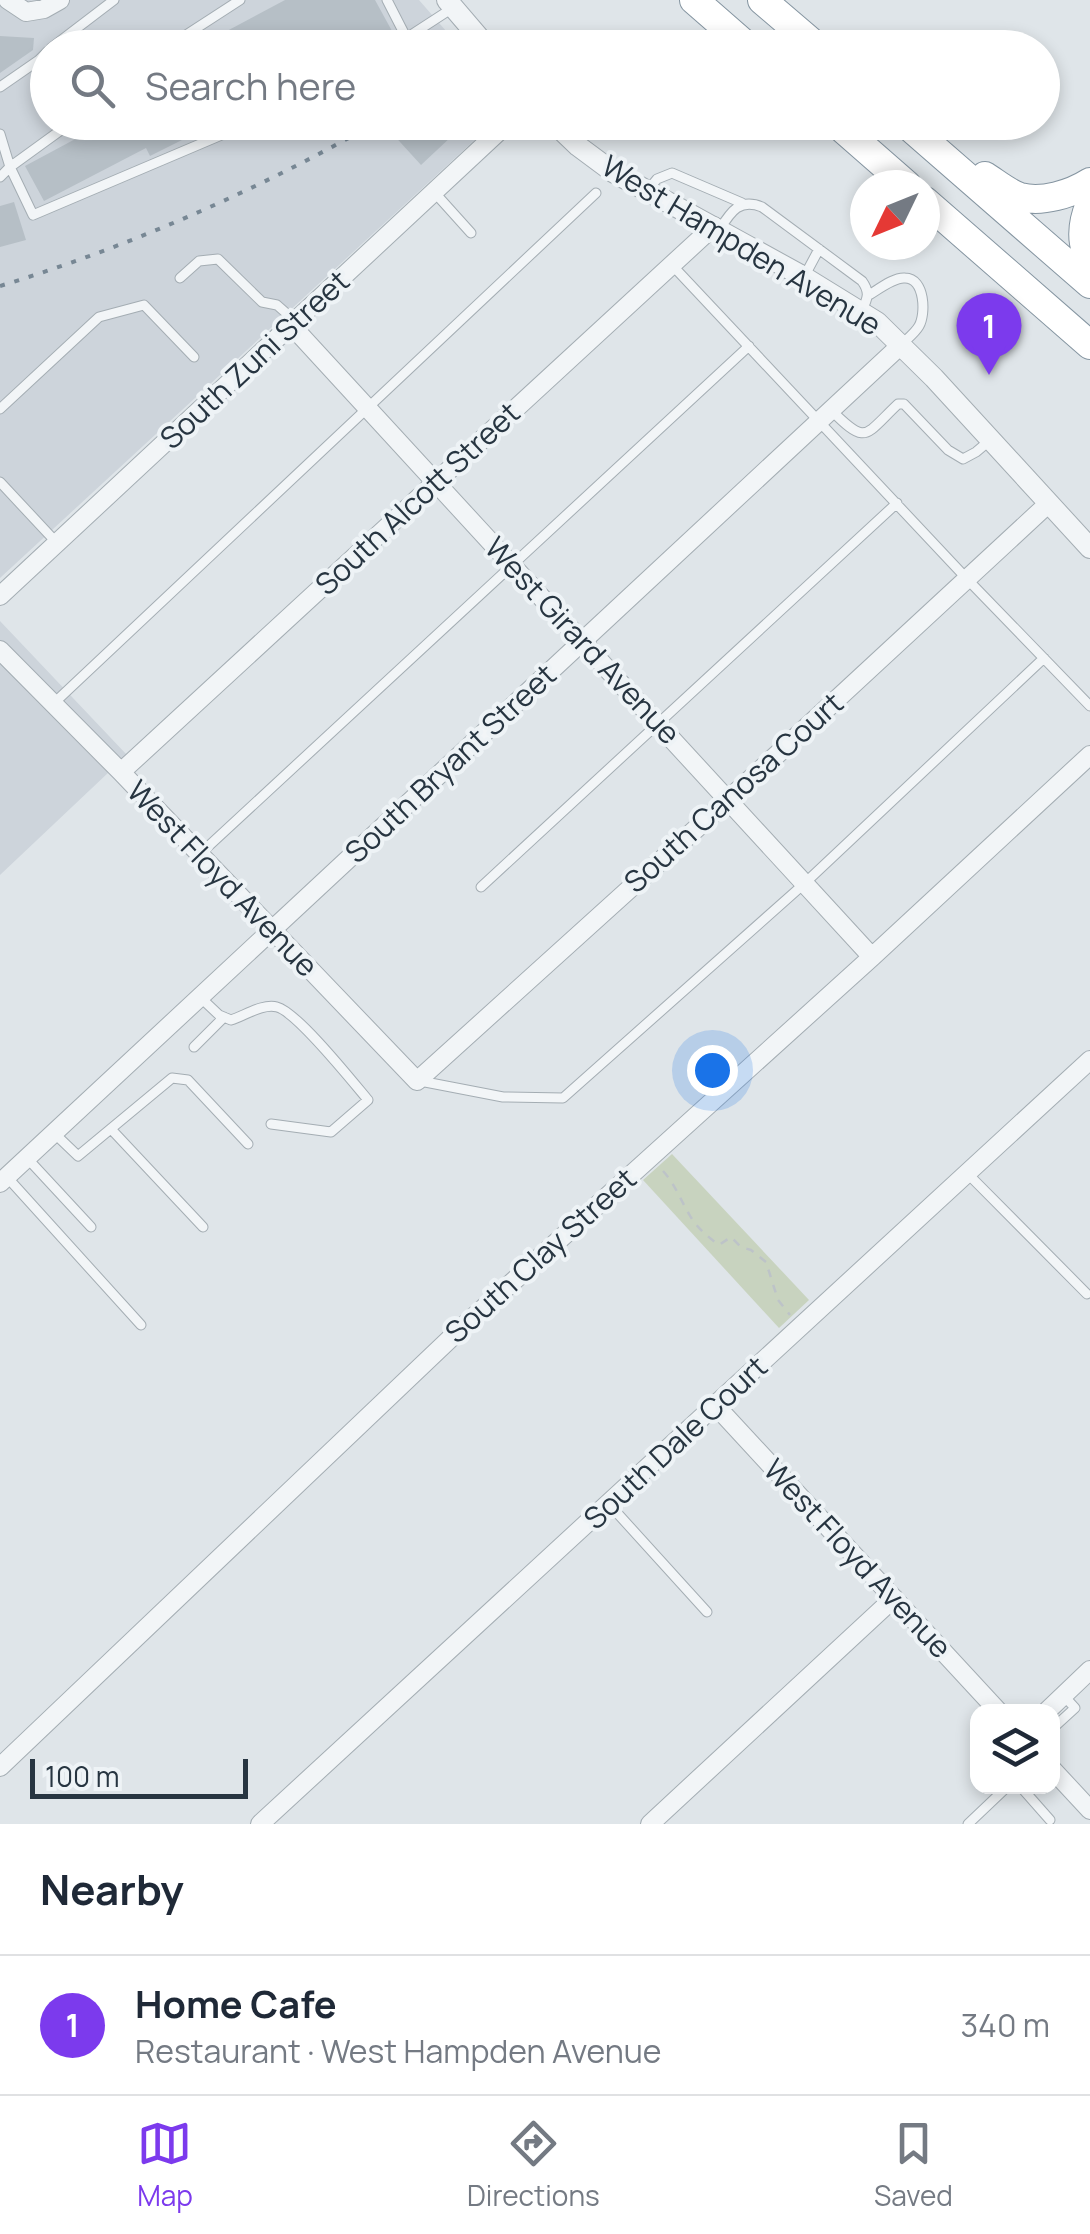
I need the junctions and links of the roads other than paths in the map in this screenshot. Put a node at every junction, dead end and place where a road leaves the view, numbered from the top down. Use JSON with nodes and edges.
{"nodes":[{"id":1,"x":8,"y":0,"type":"edge"},
{"id":2,"x":60,"y":0,"type":"edge"},
{"id":3,"x":114,"y":0,"type":"edge"},
{"id":4,"x":240,"y":0,"type":"edge"},
{"id":5,"x":387,"y":0,"type":"edge"},
{"id":6,"x":694,"y":0,"type":"edge"},
{"id":7,"x":762,"y":0,"type":"edge"},
{"id":8,"x":450,"y":4,"type":"edge"},
{"id":9,"x":75,"y":30,"type":"edge"},
{"id":10,"x":194,"y":30,"type":"edge"},
{"id":11,"x":403,"y":30,"type":"edge"},
{"id":12,"x":417,"y":30,"type":"edge"},
{"id":13,"x":472,"y":30,"type":"edge"},
{"id":14,"x":728,"y":30,"type":"edge"},
{"id":15,"x":797,"y":30,"type":"edge"},
{"id":16,"x":30,"y":66,"type":"edge"},
{"id":17,"x":0,"y":87,"type":"edge"},
{"id":18,"x":0,"y":134,"type":"edge"},
{"id":19,"x":47,"y":140,"type":"edge"},
{"id":20,"x":210,"y":140,"type":"edge"},
{"id":21,"x":490,"y":140,"type":"edge"},
{"id":22,"x":573,"y":140,"type":"edge"},
{"id":23,"x":856,"y":140,"type":"edge"},
{"id":24,"x":925,"y":140,"type":"edge"},
{"id":25,"x":937,"y":140,"type":"edge"},
{"id":26,"x":10,"y":167,"type":"junction"},
{"id":27,"x":890,"y":170,"type":"edge"},
{"id":28,"x":0,"y":177,"type":"edge"},
{"id":29,"x":1090,"y":182,"type":"edge"},
{"id":30,"x":648,"y":190,"type":"junction"},
{"id":31,"x":434,"y":192,"type":"junction"},
{"id":32,"x":596,"y":194,"type":"dead end"},
{"id":33,"x":742,"y":203,"type":"junction"},
{"id":34,"x":1090,"y":204,"type":"edge"},
{"id":35,"x":940,"y":214,"type":"edge"},
{"id":36,"x":717,"y":227,"type":"junction"},
{"id":37,"x":470,"y":233,"type":"dead end"},
{"id":38,"x":819,"y":249,"type":"junction"},
{"id":39,"x":1090,"y":260,"type":"edge"},
{"id":40,"x":671,"y":265,"type":"junction"},
{"id":41,"x":804,"y":277,"type":"junction"},
{"id":42,"x":180,"y":278,"type":"dead end"},
{"id":43,"x":1090,"y":284,"type":"edge"},
{"id":44,"x":865,"y":303,"type":"junction"},
{"id":45,"x":294,"y":324,"type":"junction"},
{"id":46,"x":902,"y":344,"type":"junction"},
{"id":47,"x":1090,"y":345,"type":"edge"},
{"id":48,"x":748,"y":346,"type":"junction"},
{"id":49,"x":194,"y":357,"type":"dead end"},
{"id":50,"x":366,"y":407,"type":"junction"},
{"id":51,"x":0,"y":409,"type":"edge"},
{"id":52,"x":825,"y":415,"type":"junction"},
{"id":53,"x":850,"y":429,"type":"junction"},
{"id":54,"x":991,"y":440,"type":"junction"},
{"id":55,"x":838,"y":441,"type":"junction"},
{"id":56,"x":0,"y":482,"type":"edge"},
{"id":57,"x":436,"y":483,"type":"junction"},
{"id":58,"x":1048,"y":502,"type":"junction"},
{"id":59,"x":897,"y":503,"type":"junction"},
{"id":60,"x":58,"y":543,"type":"junction"},
{"id":61,"x":1090,"y":548,"type":"edge"},
{"id":62,"x":511,"y":566,"type":"junction"},
{"id":63,"x":968,"y":580,"type":"junction"},
{"id":64,"x":0,"y":596,"type":"edge"},
{"id":65,"x":581,"y":642,"type":"junction"},
{"id":66,"x":0,"y":650,"type":"edge"},
{"id":67,"x":1044,"y":658,"type":"junction"},
{"id":68,"x":53,"y":704,"type":"junction"},
{"id":69,"x":1090,"y":706,"type":"edge"},
{"id":70,"x":658,"y":724,"type":"junction"},
{"id":71,"x":1090,"y":754,"type":"edge"},
{"id":72,"x":121,"y":772,"type":"junction"},
{"id":73,"x":729,"y":799,"type":"junction"},
{"id":74,"x":199,"y":855,"type":"junction"},
{"id":75,"x":805,"y":883,"type":"junction"},
{"id":76,"x":480,"y":887,"type":"dead end"},
{"id":77,"x":271,"y":931,"type":"junction"},
{"id":78,"x":872,"y":956,"type":"junction"},
{"id":79,"x":200,"y":997,"type":"junction"},
{"id":80,"x":224,"y":1017,"type":"junction"},
{"id":81,"x":194,"y":1048,"type":"dead end"},
{"id":82,"x":1090,"y":1060,"type":"edge"},
{"id":83,"x":417,"y":1081,"type":"junction"},
{"id":84,"x":271,"y":1124,"type":"dead end"},
{"id":85,"x":111,"y":1129,"type":"junction"},
{"id":86,"x":54,"y":1133,"type":"junction"},
{"id":87,"x":248,"y":1144,"type":"dead end"},
{"id":88,"x":27,"y":1158,"type":"junction"},
{"id":89,"x":967,"y":1173,"type":"junction"},
{"id":90,"x":4,"y":1180,"type":"edge"},
{"id":91,"x":91,"y":1227,"type":"dead end"},
{"id":92,"x":203,"y":1227,"type":"dead end"},
{"id":93,"x":1087,"y":1294,"type":"dead end"},
{"id":94,"x":141,"y":1324,"type":"dead end"},
{"id":95,"x":716,"y":1406,"type":"junction"},
{"id":96,"x":609,"y":1504,"type":"junction"},
{"id":97,"x":894,"y":1598,"type":"junction"},
{"id":98,"x":707,"y":1612,"type":"dead end"},
{"id":99,"x":1090,"y":1670,"type":"edge"},
{"id":100,"x":1063,"y":1695,"type":"junction"},
{"id":101,"x":992,"y":1704,"type":"edge"},
{"id":102,"x":1054,"y":1704,"type":"edge"},
{"id":103,"x":1060,"y":1722,"type":"edge"},
{"id":104,"x":0,"y":1767,"type":"edge"},
{"id":105,"x":1060,"y":1778,"type":"edge"},
{"id":106,"x":1000,"y":1794,"type":"edge"},
{"id":107,"x":1027,"y":1794,"type":"edge"},
{"id":108,"x":1090,"y":1810,"type":"edge"},
{"id":109,"x":1050,"y":1820,"type":"dead end"},
{"id":110,"x":260,"y":1824,"type":"edge"},
{"id":111,"x":650,"y":1824,"type":"edge"},
{"id":112,"x":968,"y":1824,"type":"edge"}],
"edges":[{"from":1,"to":2,"type":"street"},
{"from":3,"to":9,"type":"lane"},
{"from":4,"to":10,"type":"lane"},
{"from":5,"to":11,"type":"lane"},
{"from":6,"to":14,"type":"highway"},
{"from":7,"to":15,"type":"highway"},
{"from":8,"to":12,"type":"lane"},
{"from":8,"to":13,"type":"street"},
{"from":16,"to":17,"type":"lane"},
{"from":18,"to":26,"type":"lane"},
{"from":19,"to":26,"type":"lane"},
{"from":20,"to":26,"type":"lane"},
{"from":21,"to":31,"type":"street","name":"South Zuni Street"},
{"from":22,"to":30,"type":"street","name":"West Hampden Avenue"},
{"from":23,"to":27,"type":"highway"},
{"from":24,"to":43,"type":"highway"},
{"from":25,"to":29,"type":"highway"},
{"from":26,"to":28,"type":"lane"},
{"from":30,"to":33,"type":"lane"},
{"from":30,"to":36,"type":"street","name":"West Hampden Avenue"},
{"from":31,"to":37,"type":"lane"},
{"from":31,"to":45,"type":"street","name":"South Zuni Street"},
{"from":32,"to":50,"type":"lane"},
{"from":33,"to":36,"type":"lane"},
{"from":33,"to":38,"type":"lane"},
{"from":34,"to":39,"type":"highway"},
{"from":35,"to":47,"type":"highway"},
{"from":36,"to":40,"type":"street","name":"South Alcott Street"},
{"from":36,"to":41,"type":"street","name":"West Hampden Avenue"},
{"from":38,"to":41,"type":"lane"},
{"from":38,"to":44,"type":"lane"},
{"from":40,"to":48,"type":"lane"},
{"from":40,"to":57,"type":"street","name":"South Alcott Street"},
{"from":41,"to":44,"type":"street","name":"West Hampden Avenue"},
{"from":42,"to":45,"type":"lane"},
{"from":44,"to":46,"type":"street","name":"West Hampden Avenue"},
{"from":44,"to":46,"type":"lane"},
{"from":45,"to":50,"type":"street","name":"West Girard Avenue"},
{"from":45,"to":60,"type":"street","name":"South Zuni Street"},
{"from":46,"to":52,"type":"street","name":"South Bryant Street"},
{"from":46,"to":54,"type":"street","name":"West Hampden Avenue"},
{"from":48,"to":52,"type":"lane"},
{"from":48,"to":62,"type":"lane"},
{"from":49,"to":51,"type":"lane"},
{"from":50,"to":57,"type":"street","name":"West Girard Avenue"},
{"from":50,"to":68,"type":"lane"},
{"from":52,"to":53,"type":"lane"},
{"from":52,"to":55,"type":"lane"},
{"from":52,"to":65,"type":"street","name":"South Bryant Street"},
{"from":53,"to":54,"type":"lane"},
{"from":53,"to":55,"type":"lane"},
{"from":54,"to":58,"type":"street","name":"West Hampden Avenue"},
{"from":55,"to":59,"type":"lane"},
{"from":56,"to":60,"type":"lane"},
{"from":57,"to":62,"type":"street","name":"West Girard Avenue"},
{"from":57,"to":72,"type":"street","name":"South Alcott Street"},
{"from":58,"to":61,"type":"street","name":"West Hampden Avenue"},
{"from":58,"to":63,"type":"street","name":"South Canosa Court"},
{"from":59,"to":63,"type":"lane"},
{"from":59,"to":70,"type":"lane"},
{"from":60,"to":64,"type":"street","name":"South Zuni Street"},
{"from":62,"to":65,"type":"street","name":"West Girard Avenue"},
{"from":62,"to":74,"type":"lane"},
{"from":63,"to":67,"type":"lane"},
{"from":63,"to":73,"type":"street","name":"South Canosa Court"},
{"from":65,"to":70,"type":"street","name":"West Girard Avenue"},
{"from":65,"to":77,"type":"street","name":"South Bryant Street"},
{"from":66,"to":68,"type":"street","name":"West Floyd Avenue"},
{"from":67,"to":69,"type":"lane"},
{"from":67,"to":75,"type":"lane"},
{"from":68,"to":72,"type":"street","name":"West Floyd Avenue"},
{"from":70,"to":73,"type":"street","name":"West Girard Avenue"},
{"from":70,"to":76,"type":"lane"},
{"from":71,"to":78,"type":"street","name":"South Clay Street"},
{"from":72,"to":74,"type":"street","name":"West Floyd Avenue"},
{"from":73,"to":75,"type":"street","name":"West Girard Avenue"},
{"from":73,"to":83,"type":"street","name":"South Canosa Court"},
{"from":74,"to":77,"type":"street","name":"West Floyd Avenue"},
{"from":75,"to":78,"type":"street","name":"West Girard Avenue"},
{"from":75,"to":83,"type":"lane"},
{"from":77,"to":79,"type":"street","name":"South Bryant Street"},
{"from":77,"to":83,"type":"street","name":"West Floyd Avenue"},
{"from":78,"to":104,"type":"street","name":"South Clay Street"},
{"from":79,"to":80,"type":"lane"},
{"from":79,"to":86,"type":"street","name":"South Bryant Street"},
{"from":80,"to":81,"type":"lane"},
{"from":80,"to":84,"type":"lane"},
{"from":82,"to":89,"type":"street","name":"South Dale Court"},
{"from":85,"to":86,"type":"lane"},
{"from":85,"to":87,"type":"lane"},
{"from":85,"to":92,"type":"lane"},
{"from":86,"to":88,"type":"street","name":"South Bryant Street"},
{"from":88,"to":90,"type":"street","name":"South Bryant Street"},
{"from":88,"to":91,"type":"lane"},
{"from":89,"to":93,"type":"lane"},
{"from":89,"to":95,"type":"street","name":"South Dale Court"},
{"from":90,"to":94,"type":"lane"},
{"from":95,"to":96,"type":"street","name":"South Dale Court"},
{"from":95,"to":97,"type":"street","name":"West Floyd Avenue"},
{"from":96,"to":98,"type":"lane"},
{"from":96,"to":110,"type":"street","name":"South Dale Court"},
{"from":97,"to":101,"type":"street","name":"West Floyd Avenue"},
{"from":97,"to":111,"type":"street"},
{"from":99,"to":100,"type":"street"},
{"from":100,"to":102,"type":"street"},
{"from":100,"to":103,"type":"lane"},
{"from":105,"to":108,"type":"street"},
{"from":106,"to":112,"type":"lane"},
{"from":107,"to":109,"type":"lane"}]}
